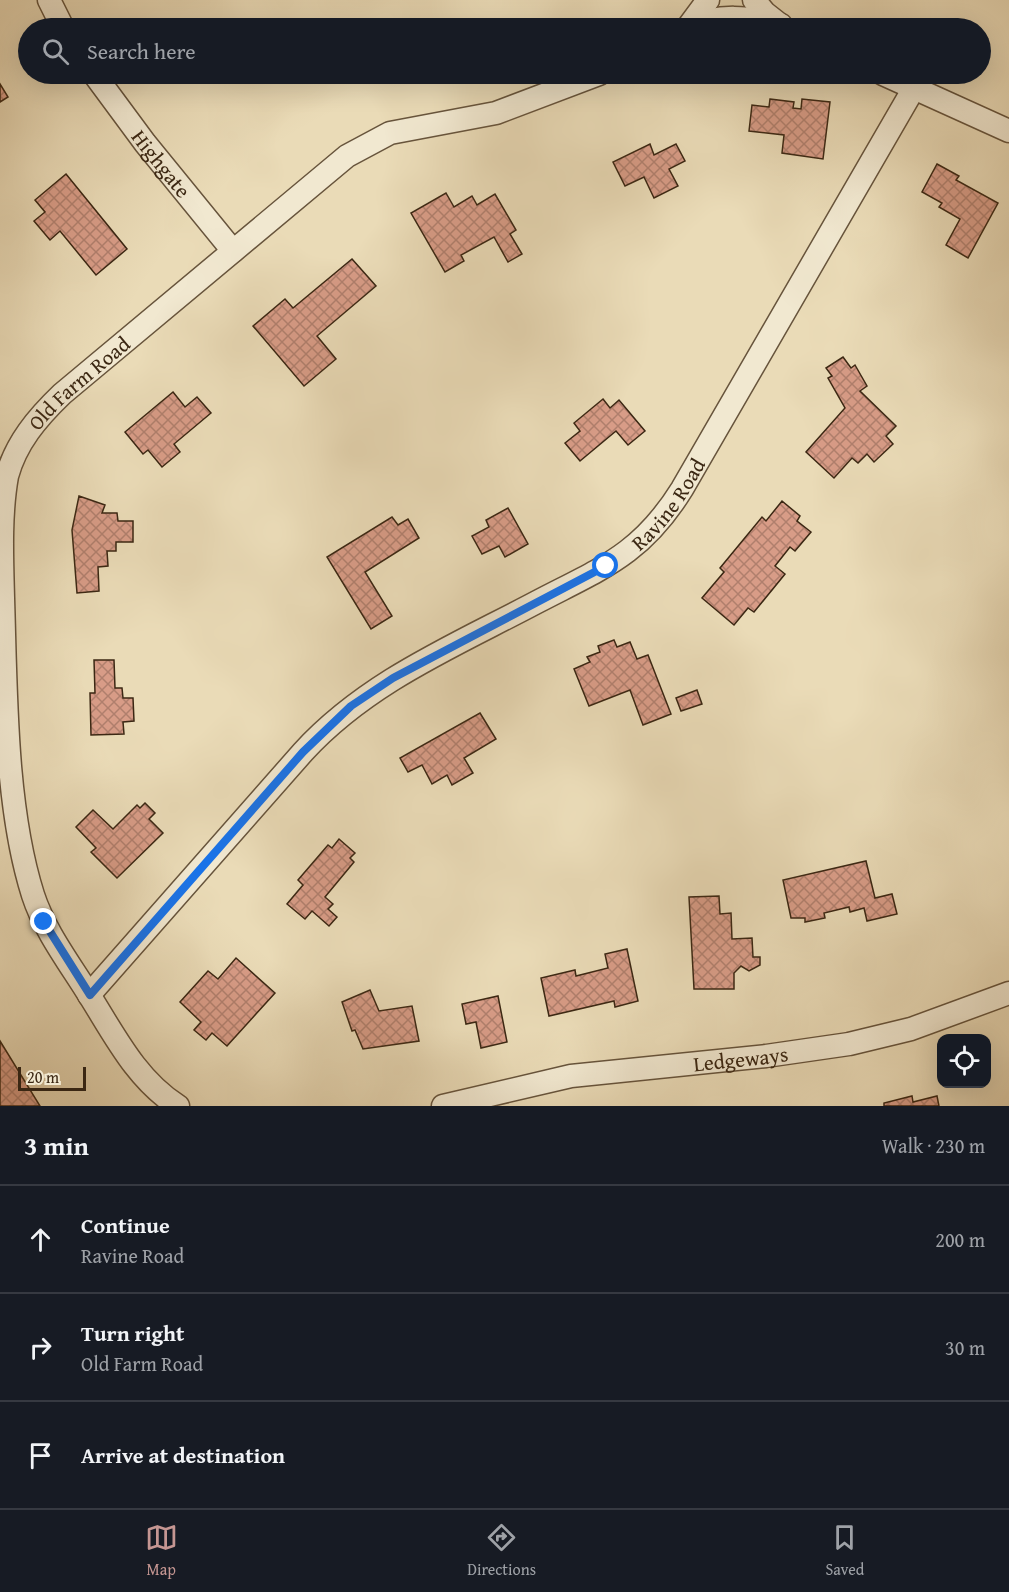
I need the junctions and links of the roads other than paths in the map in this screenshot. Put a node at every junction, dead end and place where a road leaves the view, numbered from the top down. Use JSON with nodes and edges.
{"nodes":[{"id":1,"x":49,"y":0,"type":"edge"},
{"id":2,"x":708,"y":0,"type":"edge"},
{"id":3,"x":754,"y":0,"type":"edge"},
{"id":4,"x":58,"y":18,"type":"edge"},
{"id":5,"x":694,"y":18,"type":"edge"},
{"id":6,"x":772,"y":18,"type":"edge"},
{"id":7,"x":101,"y":84,"type":"edge"},
{"id":8,"x":573,"y":84,"type":"edge"},
{"id":9,"x":905,"y":84,"type":"edge"},
{"id":10,"x":914,"y":88,"type":"junction"},
{"id":11,"x":1009,"y":131,"type":"edge"},
{"id":12,"x":233,"y":251,"type":"junction"},
{"id":13,"x":1009,"y":993,"type":"edge"},
{"id":14,"x":90,"y":995,"type":"junction"},
{"id":15,"x":471,"y":1103,"type":"edge"},
{"id":16,"x":178,"y":1106,"type":"edge"},
{"id":17,"x":443,"y":1106,"type":"edge"}],
"edges":[{"from":1,"to":4,"type":"street"},
{"from":2,"to":5,"type":"street"},
{"from":3,"to":6,"type":"street"},
{"from":7,"to":12,"type":"street","name":"Highgate"},
{"from":8,"to":12,"type":"street","name":"Old Farm Road"},
{"from":9,"to":10,"type":"street"},
{"from":10,"to":11,"type":"street"},
{"from":10,"to":14,"type":"street","name":"Ravine Road"},
{"from":12,"to":14,"type":"street","name":"Old Farm Road"},
{"from":13,"to":15,"type":"street","name":"Ledgeways"},
{"from":14,"to":16,"type":"street","name":"Old Farm Road"},
{"from":15,"to":17,"type":"street"}]}
